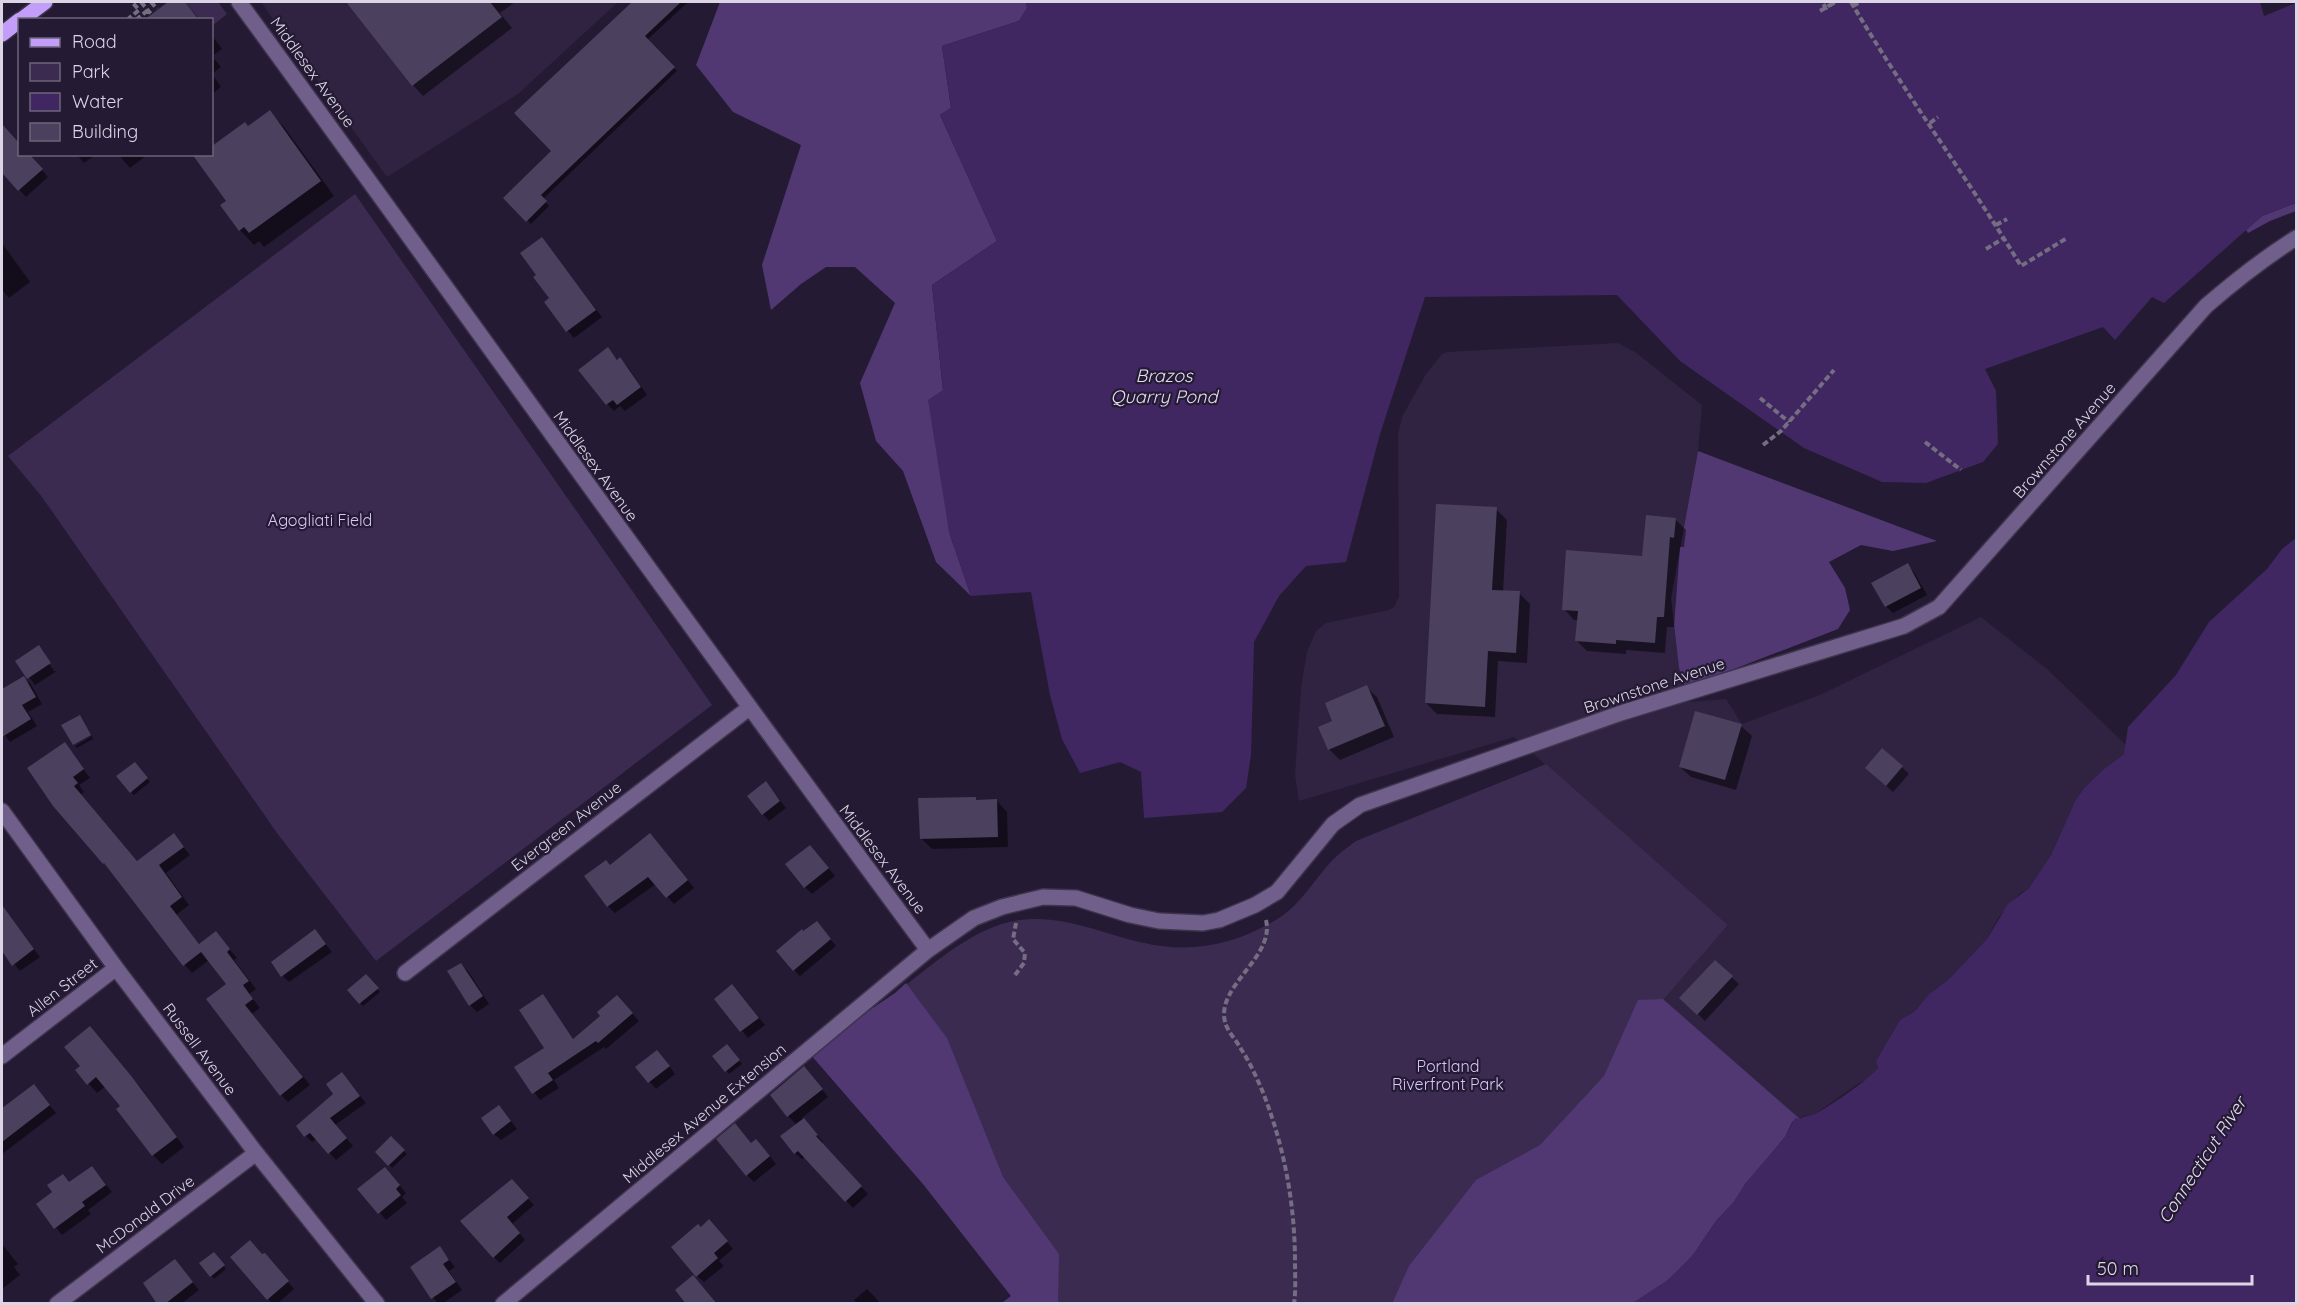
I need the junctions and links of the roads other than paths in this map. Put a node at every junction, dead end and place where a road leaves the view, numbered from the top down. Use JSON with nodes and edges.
{"nodes":[{"id":1,"x":45,"y":2,"type":"edge"},
{"id":2,"x":239,"y":2,"type":"edge"},
{"id":3,"x":23,"y":18,"type":"edge"},
{"id":4,"x":18,"y":22,"type":"edge"},
{"id":5,"x":2,"y":34,"type":"edge"},
{"id":6,"x":2296,"y":238,"type":"edge"},
{"id":7,"x":749,"y":708,"type":"junction"},
{"id":8,"x":2,"y":811,"type":"edge"},
{"id":9,"x":928,"y":950,"type":"junction"},
{"id":10,"x":116,"y":968,"type":"junction"},
{"id":11,"x":405,"y":973,"type":"dead end"},
{"id":12,"x":2,"y":1056,"type":"edge"},
{"id":13,"x":256,"y":1153,"type":"junction"},
{"id":14,"x":57,"y":1304,"type":"edge"},
{"id":15,"x":377,"y":1304,"type":"edge"},
{"id":16,"x":503,"y":1304,"type":"edge"}],
"edges":[{"from":1,"to":3,"type":"main road"},
{"from":2,"to":7,"type":"street","name":"Middlesex Avenue"},
{"from":4,"to":5,"type":"main road"},
{"from":6,"to":9,"type":"street","name":"Brownstone Avenue"},
{"from":7,"to":9,"type":"street","name":"Middlesex Avenue"},
{"from":7,"to":11,"type":"street","name":"Evergreen Avenue"},
{"from":8,"to":10,"type":"street","name":"Russell Avenue"},
{"from":9,"to":16,"type":"street","name":"Middlesex Avenue Extension"},
{"from":10,"to":12,"type":"street","name":"Allen Street"},
{"from":10,"to":13,"type":"street","name":"Russell Avenue"},
{"from":13,"to":14,"type":"street","name":"McDonald Drive"},
{"from":13,"to":15,"type":"street","name":"Russell Avenue"}]}
